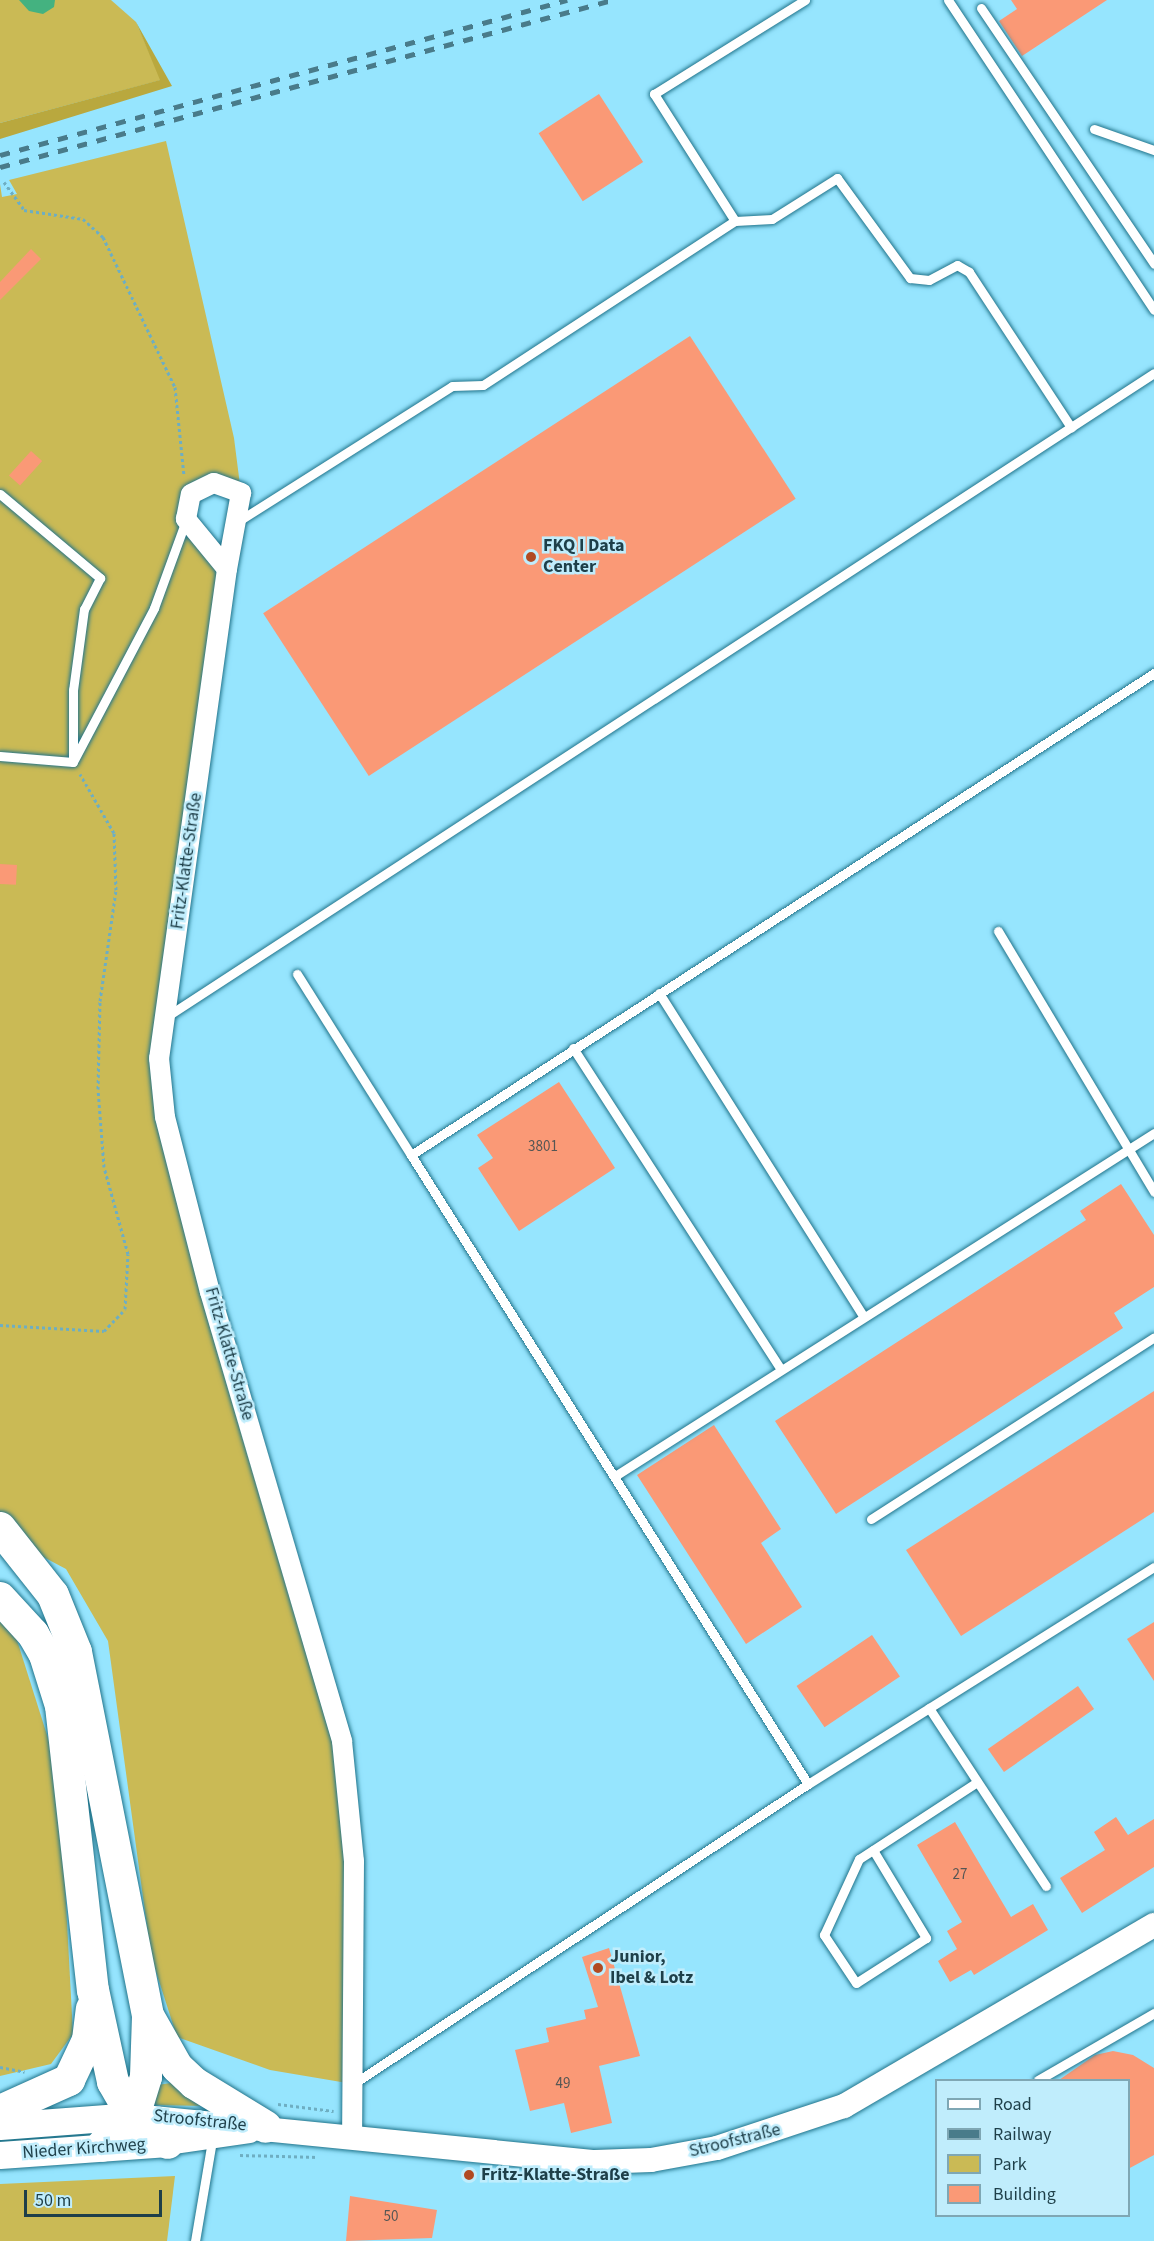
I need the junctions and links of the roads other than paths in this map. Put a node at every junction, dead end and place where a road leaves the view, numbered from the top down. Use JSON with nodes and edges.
{"nodes":[{"id":1,"x":805,"y":0,"type":"edge"},
{"id":2,"x":948,"y":0,"type":"edge"},
{"id":3,"x":981,"y":8,"type":"dead end"},
{"id":4,"x":1094,"y":129,"type":"dead end"},
{"id":5,"x":1154,"y":150,"type":"edge"},
{"id":6,"x":735,"y":220,"type":"junction"},
{"id":7,"x":1154,"y":264,"type":"edge"},
{"id":8,"x":1154,"y":310,"type":"edge"},
{"id":9,"x":1154,"y":373,"type":"edge"},
{"id":10,"x":1071,"y":428,"type":"junction"},
{"id":11,"x":0,"y":494,"type":"edge"},
{"id":12,"x":186,"y":519,"type":"junction"},
{"id":13,"x":237,"y":522,"type":"junction"},
{"id":14,"x":227,"y":569,"type":"junction"},
{"id":15,"x":1154,"y":673,"type":"edge"},
{"id":16,"x":0,"y":756,"type":"edge"},
{"id":17,"x":73,"y":762,"type":"junction"},
{"id":18,"x":998,"y":931,"type":"dead end"},
{"id":19,"x":297,"y":974,"type":"dead end"},
{"id":20,"x":659,"y":993,"type":"junction"},
{"id":21,"x":166,"y":1017,"type":"junction"},
{"id":22,"x":573,"y":1048,"type":"junction"},
{"id":23,"x":1154,"y":1133,"type":"edge"},
{"id":24,"x":1127,"y":1150,"type":"junction"},
{"id":25,"x":411,"y":1155,"type":"junction"},
{"id":26,"x":1154,"y":1192,"type":"edge"},
{"id":27,"x":864,"y":1317,"type":"junction"},
{"id":28,"x":1154,"y":1337,"type":"edge"},
{"id":29,"x":781,"y":1370,"type":"junction"},
{"id":30,"x":615,"y":1476,"type":"junction"},
{"id":31,"x":871,"y":1519,"type":"dead end"},
{"id":32,"x":0,"y":1528,"type":"edge"},
{"id":33,"x":1154,"y":1567,"type":"edge"},
{"id":34,"x":0,"y":1598,"type":"edge"},
{"id":35,"x":929,"y":1708,"type":"junction"},
{"id":36,"x":977,"y":1782,"type":"junction"},
{"id":37,"x":808,"y":1784,"type":"junction"},
{"id":38,"x":873,"y":1850,"type":"junction"},
{"id":39,"x":1046,"y":1886,"type":"dead end"},
{"id":40,"x":1154,"y":1925,"type":"edge"},
{"id":41,"x":93,"y":1990,"type":"junction"},
{"id":42,"x":1154,"y":2013,"type":"edge"},
{"id":43,"x":148,"y":2016,"type":"junction"},
{"id":44,"x":1040,"y":2079,"type":"edge"},
{"id":45,"x":353,"y":2084,"type":"junction"},
{"id":46,"x":0,"y":2111,"type":"edge"},
{"id":47,"x":269,"y":2115,"type":"junction"},
{"id":48,"x":133,"y":2116,"type":"junction"},
{"id":49,"x":352,"y":2125,"type":"junction"},
{"id":50,"x":0,"y":2127,"type":"edge"},
{"id":51,"x":168,"y":2143,"type":"junction"},
{"id":52,"x":102,"y":2146,"type":"junction"},
{"id":53,"x":211,"y":2147,"type":"junction"},
{"id":54,"x":0,"y":2156,"type":"edge"},
{"id":55,"x":195,"y":2241,"type":"edge"}],
"edges":[{"from":1,"to":6,"type":"lane"},
{"from":2,"to":8,"type":"lane"},
{"from":3,"to":7,"type":"lane"},
{"from":4,"to":5,"type":"lane"},
{"from":6,"to":10,"type":"lane"},
{"from":6,"to":13,"type":"lane"},
{"from":9,"to":10,"type":"lane"},
{"from":10,"to":21,"type":"lane"},
{"from":11,"to":17,"type":"lane"},
{"from":12,"to":13,"type":"street","name":"Fritz-Klatte-Straße"},
{"from":12,"to":14,"type":"street"},
{"from":12,"to":17,"type":"lane"},
{"from":13,"to":14,"type":"street","name":"Fritz-Klatte-Straße"},
{"from":14,"to":21,"type":"street","name":"Fritz-Klatte-Straße"},
{"from":15,"to":20,"type":"lane"},
{"from":16,"to":17,"type":"lane"},
{"from":18,"to":24,"type":"lane"},
{"from":19,"to":25,"type":"lane"},
{"from":20,"to":22,"type":"lane"},
{"from":20,"to":27,"type":"lane"},
{"from":21,"to":45,"type":"street","name":"Fritz-Klatte-Straße"},
{"from":22,"to":25,"type":"lane"},
{"from":22,"to":29,"type":"lane"},
{"from":23,"to":24,"type":"lane"},
{"from":24,"to":26,"type":"lane"},
{"from":24,"to":27,"type":"lane"},
{"from":25,"to":30,"type":"lane"},
{"from":27,"to":29,"type":"lane"},
{"from":28,"to":31,"type":"lane"},
{"from":29,"to":30,"type":"lane"},
{"from":30,"to":37,"type":"lane"},
{"from":32,"to":43,"type":"highway"},
{"from":33,"to":35,"type":"lane"},
{"from":34,"to":41,"type":"highway"},
{"from":35,"to":36,"type":"lane"},
{"from":35,"to":37,"type":"lane"},
{"from":36,"to":38,"type":"lane"},
{"from":36,"to":39,"type":"lane"},
{"from":37,"to":45,"type":"lane"},
{"from":38,"to":38,"type":"lane"},
{"from":40,"to":49,"type":"street","name":"Stroofstraße"},
{"from":41,"to":46,"type":"highway"},
{"from":41,"to":48,"type":"highway"},
{"from":42,"to":44,"type":"lane"},
{"from":43,"to":47,"type":"highway"},
{"from":43,"to":48,"type":"highway"},
{"from":45,"to":49,"type":"street","name":"Fritz-Klatte-Straße"},
{"from":47,"to":48,"type":"street","name":"Stroofstraße"},
{"from":47,"to":49,"type":"street","name":"Stroofstraße"},
{"from":47,"to":53,"type":"street","name":"Stroofstraße"},
{"from":48,"to":50,"type":"main road","name":"Nieder Kirchweg"},
{"from":48,"to":51,"type":"highway"},
{"from":48,"to":52,"type":"highway"},
{"from":51,"to":52,"type":"main road","name":"Nieder Kirchweg"},
{"from":51,"to":53,"type":"street","name":"Stroofstraße"},
{"from":52,"to":54,"type":"main road","name":"Nieder Kirchweg"},
{"from":53,"to":55,"type":"lane"}]}
